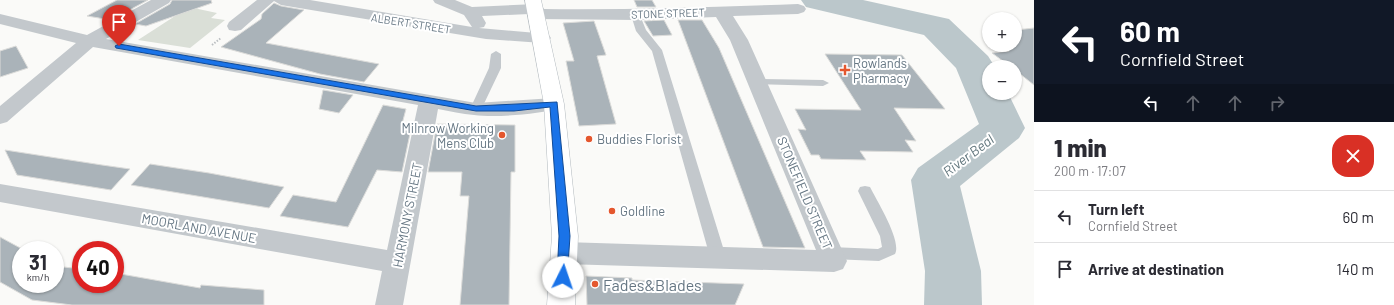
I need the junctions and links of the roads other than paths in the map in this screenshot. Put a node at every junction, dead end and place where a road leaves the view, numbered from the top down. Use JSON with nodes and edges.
{"nodes":[{"id":1,"x":163,"y":0,"type":"edge"},
{"id":2,"x":267,"y":0,"type":"edge"},
{"id":3,"x":281,"y":0,"type":"edge"},
{"id":4,"x":441,"y":0,"type":"edge"},
{"id":5,"x":535,"y":8,"type":"edge"},
{"id":6,"x":798,"y":9,"type":"dead end"},
{"id":7,"x":721,"y":11,"type":"junction"},
{"id":8,"x":470,"y":12,"type":"junction"},
{"id":9,"x":636,"y":15,"type":"junction"},
{"id":10,"x":0,"y":19,"type":"edge"},
{"id":11,"x":235,"y":26,"type":"road end"},
{"id":12,"x":486,"y":34,"type":"junction"},
{"id":13,"x":542,"y":38,"type":"junction"},
{"id":14,"x":89,"y":41,"type":"junction"},
{"id":15,"x":496,"y":54,"type":"dead end"},
{"id":16,"x":757,"y":82,"type":"junction"},
{"id":17,"x":823,"y":82,"type":"dead end"},
{"id":18,"x":429,"y":102,"type":"junction"},
{"id":19,"x":554,"y":104,"type":"junction"},
{"id":20,"x":476,"y":109,"type":"junction"},
{"id":21,"x":0,"y":117,"type":"edge"},
{"id":22,"x":865,"y":191,"type":"dead end"},
{"id":23,"x":0,"y":193,"type":"edge"},
{"id":24,"x":564,"y":253,"type":"junction"},
{"id":25,"x":831,"y":253,"type":"junction"},
{"id":26,"x":718,"y":257,"type":"junction"},
{"id":27,"x":398,"y":263,"type":"junction"},
{"id":28,"x":389,"y":305,"type":"edge"},
{"id":29,"x":561,"y":305,"type":"edge"}],
"edges":[{"from":1,"to":14,"type":"street"},
{"from":2,"to":11,"type":"street"},
{"from":3,"to":12,"type":"street","name":"ALBERT STREET"},
{"from":4,"to":8,"type":"street"},
{"from":5,"to":8,"type":"street","name":"STONE STREET"},
{"from":5,"to":9,"type":"street","name":"STONE STREET"},
{"from":5,"to":13,"type":"street"},
{"from":6,"to":7,"type":"street","name":"STONE STREET"},
{"from":7,"to":9,"type":"street","name":"STONE STREET"},
{"from":7,"to":16,"type":"street","name":"STONEFIELD STREET"},
{"from":8,"to":12,"type":"street"},
{"from":9,"to":26,"type":"lane"},
{"from":10,"to":14,"type":"street"},
{"from":12,"to":13,"type":"street","name":"ALBERT STREET"},
{"from":13,"to":19,"type":"street"},
{"from":14,"to":18,"type":"street"},
{"from":14,"to":21,"type":"street"},
{"from":15,"to":20,"type":"lane"},
{"from":16,"to":17,"type":"lane"},
{"from":16,"to":25,"type":"street","name":"STONEFIELD STREET"},
{"from":18,"to":20,"type":"street"},
{"from":18,"to":27,"type":"street","name":"HARMONY STREET"},
{"from":19,"to":20,"type":"street"},
{"from":19,"to":24,"type":"street"},
{"from":22,"to":25,"type":"lane"},
{"from":23,"to":27,"type":"street","name":"MOORLAND AVENUE"},
{"from":24,"to":26,"type":"street","name":"STONEFIELD STREET"},
{"from":24,"to":29,"type":"street"},
{"from":25,"to":26,"type":"street","name":"STONEFIELD STREET"},
{"from":27,"to":28,"type":"street","name":"HARMONY STREET"}]}
